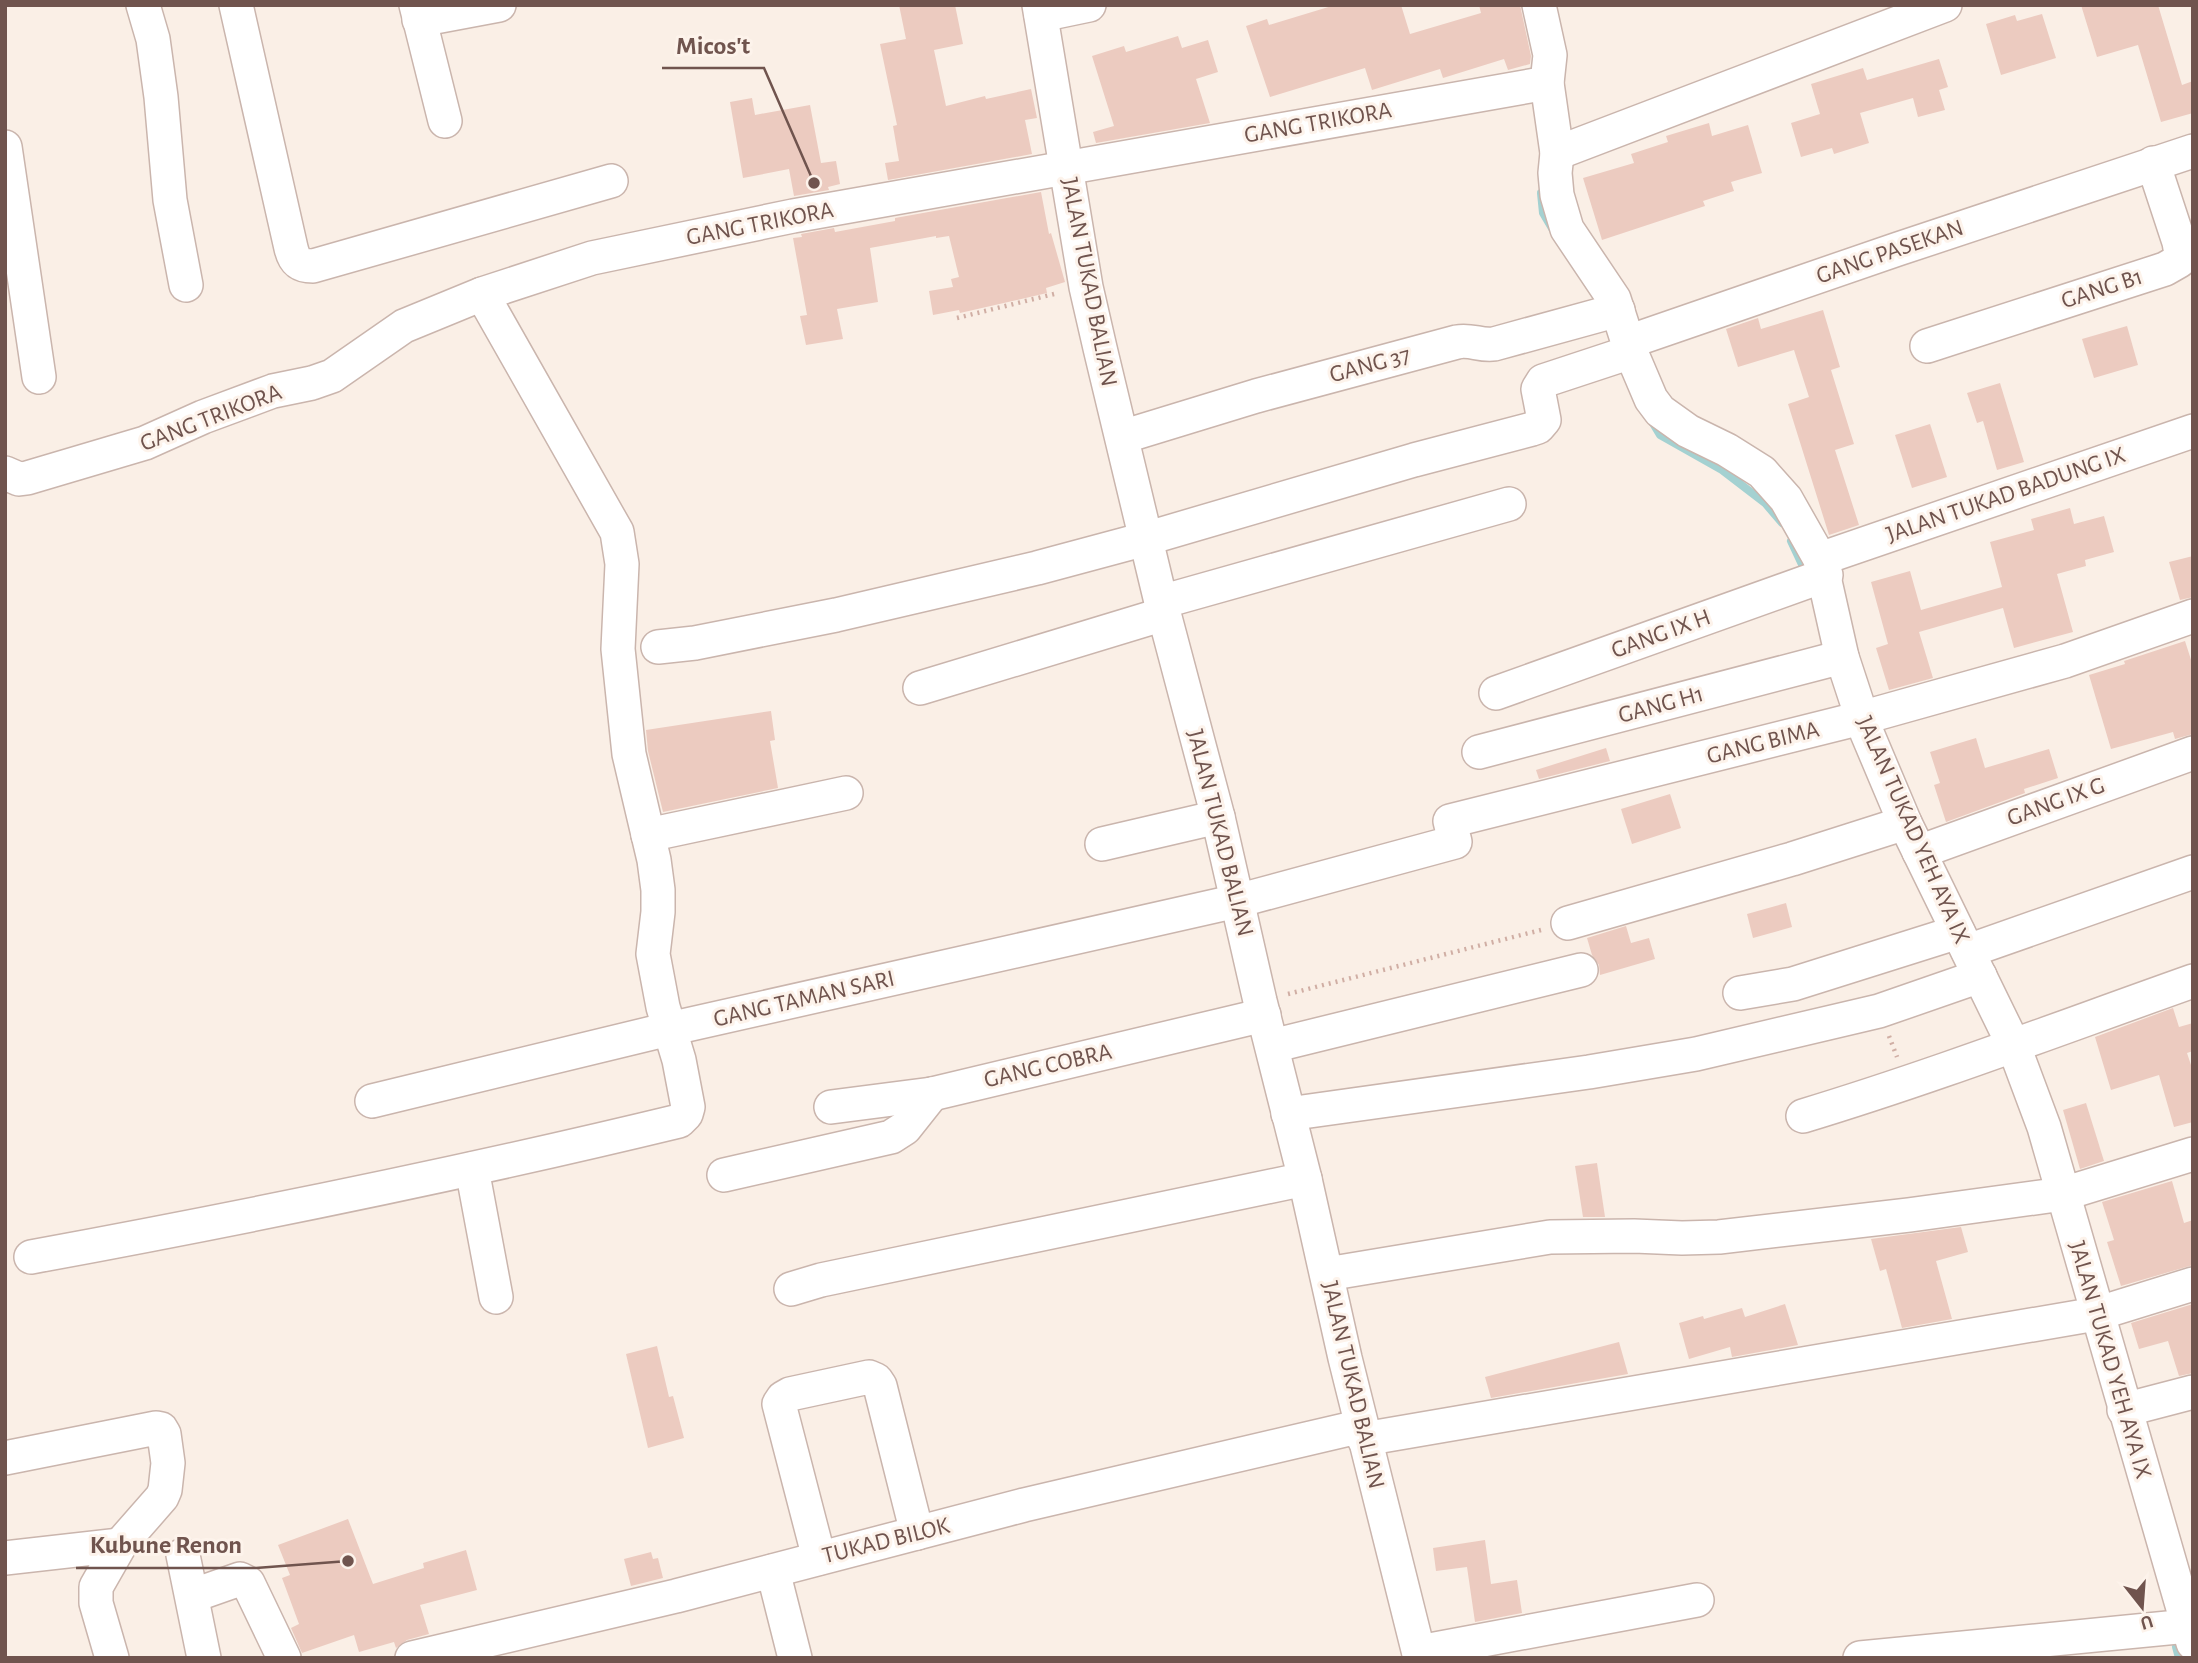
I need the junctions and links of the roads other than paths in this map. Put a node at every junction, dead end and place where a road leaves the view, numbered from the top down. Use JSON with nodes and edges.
{"nodes":[{"id":1,"x":143,"y":5,"type":"edge"},
{"id":2,"x":236,"y":5,"type":"edge"},
{"id":3,"x":499,"y":5,"type":"edge"},
{"id":4,"x":1089,"y":5,"type":"edge"},
{"id":5,"x":1539,"y":5,"type":"edge"},
{"id":6,"x":1945,"y":5,"type":"edge"},
{"id":7,"x":1040,"y":10,"type":"edge"},
{"id":8,"x":418,"y":13,"type":"edge"},
{"id":9,"x":1547,"y":83,"type":"junction"},
{"id":10,"x":445,"y":121,"type":"dead end"},
{"id":11,"x":5,"y":147,"type":"edge"},
{"id":12,"x":2193,"y":151,"type":"edge"},
{"id":13,"x":1557,"y":153,"type":"junction"},
{"id":14,"x":2153,"y":163,"type":"junction"},
{"id":15,"x":1066,"y":169,"type":"junction"},
{"id":16,"x":611,"y":181,"type":"dead end"},
{"id":17,"x":186,"y":285,"type":"dead end"},
{"id":18,"x":482,"y":294,"type":"junction"},
{"id":19,"x":1618,"y":310,"type":"junction"},
{"id":20,"x":1927,"y":346,"type":"dead end"},
{"id":21,"x":1630,"y":347,"type":"junction"},
{"id":22,"x":40,"y":377,"type":"dead end"},
{"id":23,"x":2193,"y":431,"type":"edge"},
{"id":24,"x":1122,"y":437,"type":"junction"},
{"id":25,"x":8,"y":475,"type":"edge"},
{"id":26,"x":1509,"y":504,"type":"dead end"},
{"id":27,"x":1145,"y":540,"type":"junction"},
{"id":28,"x":1823,"y":567,"type":"junction"},
{"id":29,"x":1162,"y":608,"type":"junction"},
{"id":30,"x":2193,"y":616,"type":"edge"},
{"id":31,"x":658,"y":647,"type":"dead end"},
{"id":32,"x":1842,"y":657,"type":"junction"},
{"id":33,"x":920,"y":688,"type":"dead end"},
{"id":34,"x":1496,"y":693,"type":"dead end"},
{"id":35,"x":1861,"y":718,"type":"junction"},
{"id":36,"x":1479,"y":752,"type":"dead end"},
{"id":37,"x":2193,"y":753,"type":"edge"},
{"id":38,"x":846,"y":793,"type":"dead end"},
{"id":39,"x":1218,"y":817,"type":"junction"},
{"id":40,"x":1450,"y":821,"type":"joint"},
{"id":41,"x":1905,"y":823,"type":"junction"},
{"id":42,"x":648,"y":835,"type":"junction"},
{"id":43,"x":1102,"y":844,"type":"dead end"},
{"id":44,"x":1919,"y":852,"type":"junction"},
{"id":45,"x":2193,"y":872,"type":"edge"},
{"id":46,"x":1237,"y":901,"type":"junction"},
{"id":47,"x":1568,"y":923,"type":"road end"},
{"id":48,"x":1969,"y":953,"type":"junction"},
{"id":49,"x":1581,"y":970,"type":"dead end"},
{"id":50,"x":2193,"y":981,"type":"edge"},
{"id":51,"x":1740,"y":993,"type":"dead end"},
{"id":52,"x":1265,"y":1021,"type":"junction"},
{"id":53,"x":669,"y":1029,"type":"junction"},
{"id":54,"x":2013,"y":1044,"type":"junction"},
{"id":55,"x":932,"y":1094,"type":"junction"},
{"id":56,"x":372,"y":1101,"type":"dead end"},
{"id":57,"x":831,"y":1107,"type":"dead end"},
{"id":58,"x":1288,"y":1114,"type":"junction"},
{"id":59,"x":1803,"y":1116,"type":"dead end"},
{"id":60,"x":2193,"y":1154,"type":"edge"},
{"id":61,"x":472,"y":1169,"type":"junction"},
{"id":62,"x":724,"y":1175,"type":"dead end"},
{"id":63,"x":1305,"y":1179,"type":"junction"},
{"id":64,"x":2063,"y":1194,"type":"junction"},
{"id":65,"x":31,"y":1257,"type":"dead end"},
{"id":66,"x":1327,"y":1275,"type":"junction"},
{"id":67,"x":2193,"y":1284,"type":"edge"},
{"id":68,"x":791,"y":1289,"type":"dead end"},
{"id":69,"x":496,"y":1297,"type":"dead end"},
{"id":70,"x":2096,"y":1314,"type":"junction"},
{"id":71,"x":2193,"y":1392,"type":"edge"},
{"id":72,"x":2124,"y":1410,"type":"junction"},
{"id":73,"x":1363,"y":1432,"type":"junction"},
{"id":74,"x":5,"y":1458,"type":"edge"},
{"id":75,"x":917,"y":1534,"type":"junction"},
{"id":76,"x":120,"y":1545,"type":"junction"},
{"id":77,"x":183,"y":1555,"type":"dead end"},
{"id":78,"x":5,"y":1558,"type":"edge"},
{"id":79,"x":819,"y":1558,"type":"junction"},
{"id":80,"x":774,"y":1571,"type":"junction"},
{"id":81,"x":203,"y":1592,"type":"dead end"},
{"id":82,"x":1697,"y":1600,"type":"dead end"},
{"id":83,"x":2190,"y":1634,"type":"edge"},
{"id":84,"x":1419,"y":1655,"type":"edge"},
{"id":85,"x":112,"y":1658,"type":"edge"},
{"id":86,"x":204,"y":1658,"type":"edge"},
{"id":87,"x":284,"y":1658,"type":"edge"},
{"id":88,"x":412,"y":1658,"type":"edge"},
{"id":89,"x":795,"y":1658,"type":"edge"},
{"id":90,"x":1860,"y":1658,"type":"edge"}],
"edges":[{"from":1,"to":17,"type":"street"},
{"from":2,"to":16,"type":"street"},
{"from":3,"to":8,"type":"street"},
{"from":4,"to":7,"type":"street"},
{"from":5,"to":9,"type":"street","name":"JALAN TUKAD YEH AYA IX"},
{"from":6,"to":13,"type":"street"},
{"from":7,"to":15,"type":"street","name":"JALAN TUKAD BALIAN"},
{"from":8,"to":10,"type":"street"},
{"from":9,"to":13,"type":"street","name":"JALAN TUKAD YEH AYA IX"},
{"from":9,"to":15,"type":"street","name":"GANG TRIKORA"},
{"from":11,"to":22,"type":"street"},
{"from":12,"to":14,"type":"street","name":"GANG PASEKAN"},
{"from":13,"to":19,"type":"street","name":"JALAN TUKAD YEH AYA IX"},
{"from":14,"to":20,"type":"street","name":"GANG B1"},
{"from":14,"to":21,"type":"street","name":"GANG PASEKAN"},
{"from":15,"to":18,"type":"street","name":"GANG TRIKORA"},
{"from":15,"to":24,"type":"street","name":"JALAN TUKAD BALIAN"},
{"from":18,"to":25,"type":"street","name":"GANG TRIKORA"},
{"from":18,"to":42,"type":"street"},
{"from":19,"to":21,"type":"street","name":"JALAN TUKAD YEH AYA IX"},
{"from":19,"to":24,"type":"street","name":"GANG 37"},
{"from":21,"to":27,"type":"street","name":"GANG PASEKAN"},
{"from":21,"to":28,"type":"street","name":"JALAN TUKAD YEH AYA IX"},
{"from":23,"to":28,"type":"street","name":"JALAN TUKAD BADUNG IX"},
{"from":24,"to":27,"type":"street","name":"JALAN TUKAD BALIAN"},
{"from":26,"to":29,"type":"street"},
{"from":27,"to":29,"type":"street","name":"JALAN TUKAD BALIAN"},
{"from":27,"to":31,"type":"street","name":"GANG PASEKAN"},
{"from":28,"to":32,"type":"street","name":"JALAN TUKAD YEH AYA IX"},
{"from":28,"to":34,"type":"street","name":"GANG IX H"},
{"from":29,"to":33,"type":"street"},
{"from":29,"to":39,"type":"street","name":"JALAN TUKAD BALIAN"},
{"from":30,"to":35,"type":"street","name":"GANG BIMA"},
{"from":32,"to":35,"type":"street","name":"JALAN TUKAD YEH AYA IX"},
{"from":32,"to":36,"type":"street","name":"GANG H1"},
{"from":35,"to":40,"type":"street","name":"GANG BIMA"},
{"from":35,"to":41,"type":"street","name":"JALAN TUKAD YEH AYA IX"},
{"from":37,"to":44,"type":"street","name":"GANG IX G"},
{"from":38,"to":42,"type":"street"},
{"from":39,"to":43,"type":"street"},
{"from":39,"to":46,"type":"street","name":"JALAN TUKAD BALIAN"},
{"from":40,"to":46,"type":"street","name":"GANG TAMAN SARI"},
{"from":41,"to":44,"type":"street","name":"JALAN TUKAD YEH AYA IX"},
{"from":41,"to":47,"type":"street"},
{"from":42,"to":53,"type":"street"},
{"from":44,"to":48,"type":"street","name":"JALAN TUKAD YEH AYA IX"},
{"from":45,"to":48,"type":"street"},
{"from":46,"to":52,"type":"street","name":"JALAN TUKAD BALIAN"},
{"from":46,"to":53,"type":"street","name":"GANG TAMAN SARI"},
{"from":48,"to":51,"type":"street"},
{"from":48,"to":54,"type":"street","name":"JALAN TUKAD YEH AYA IX"},
{"from":48,"to":58,"type":"street"},
{"from":49,"to":52,"type":"street","name":"GANG COBRA"},
{"from":50,"to":54,"type":"street"},
{"from":52,"to":55,"type":"street","name":"GANG COBRA"},
{"from":52,"to":58,"type":"street","name":"JALAN TUKAD BALIAN"},
{"from":53,"to":56,"type":"street","name":"GANG TAMAN SARI"},
{"from":53,"to":61,"type":"street"},
{"from":54,"to":59,"type":"street"},
{"from":54,"to":64,"type":"street","name":"JALAN TUKAD YEH AYA IX"},
{"from":55,"to":57,"type":"street","name":"GANG COBRA"},
{"from":55,"to":62,"type":"street"},
{"from":58,"to":63,"type":"street","name":"JALAN TUKAD BALIAN"},
{"from":60,"to":64,"type":"street"},
{"from":61,"to":65,"type":"street"},
{"from":61,"to":69,"type":"street"},
{"from":63,"to":66,"type":"street","name":"JALAN TUKAD BALIAN"},
{"from":63,"to":68,"type":"street"},
{"from":64,"to":66,"type":"street"},
{"from":64,"to":70,"type":"street","name":"JALAN TUKAD YEH AYA IX"},
{"from":66,"to":73,"type":"street","name":"JALAN TUKAD BALIAN"},
{"from":67,"to":70,"type":"street","name":"TUKAD BILOK"},
{"from":70,"to":72,"type":"street","name":"JALAN TUKAD YEH AYA IX"},
{"from":70,"to":73,"type":"street","name":"TUKAD BILOK"},
{"from":71,"to":72,"type":"street"},
{"from":72,"to":83,"type":"street","name":"JALAN TUKAD YEH AYA IX"},
{"from":73,"to":75,"type":"street","name":"TUKAD BILOK"},
{"from":73,"to":84,"type":"street","name":"JALAN TUKAD BALIAN"},
{"from":74,"to":76,"type":"street"},
{"from":75,"to":79,"type":"street","name":"TUKAD BILOK"},
{"from":75,"to":79,"type":"street"},
{"from":76,"to":78,"type":"street"},
{"from":76,"to":85,"type":"street"},
{"from":77,"to":86,"type":"street"},
{"from":79,"to":80,"type":"street","name":"TUKAD BILOK"},
{"from":80,"to":88,"type":"street","name":"TUKAD BILOK"},
{"from":80,"to":89,"type":"street"},
{"from":81,"to":87,"type":"street"},
{"from":82,"to":84,"type":"street"},
{"from":83,"to":90,"type":"street"}]}
